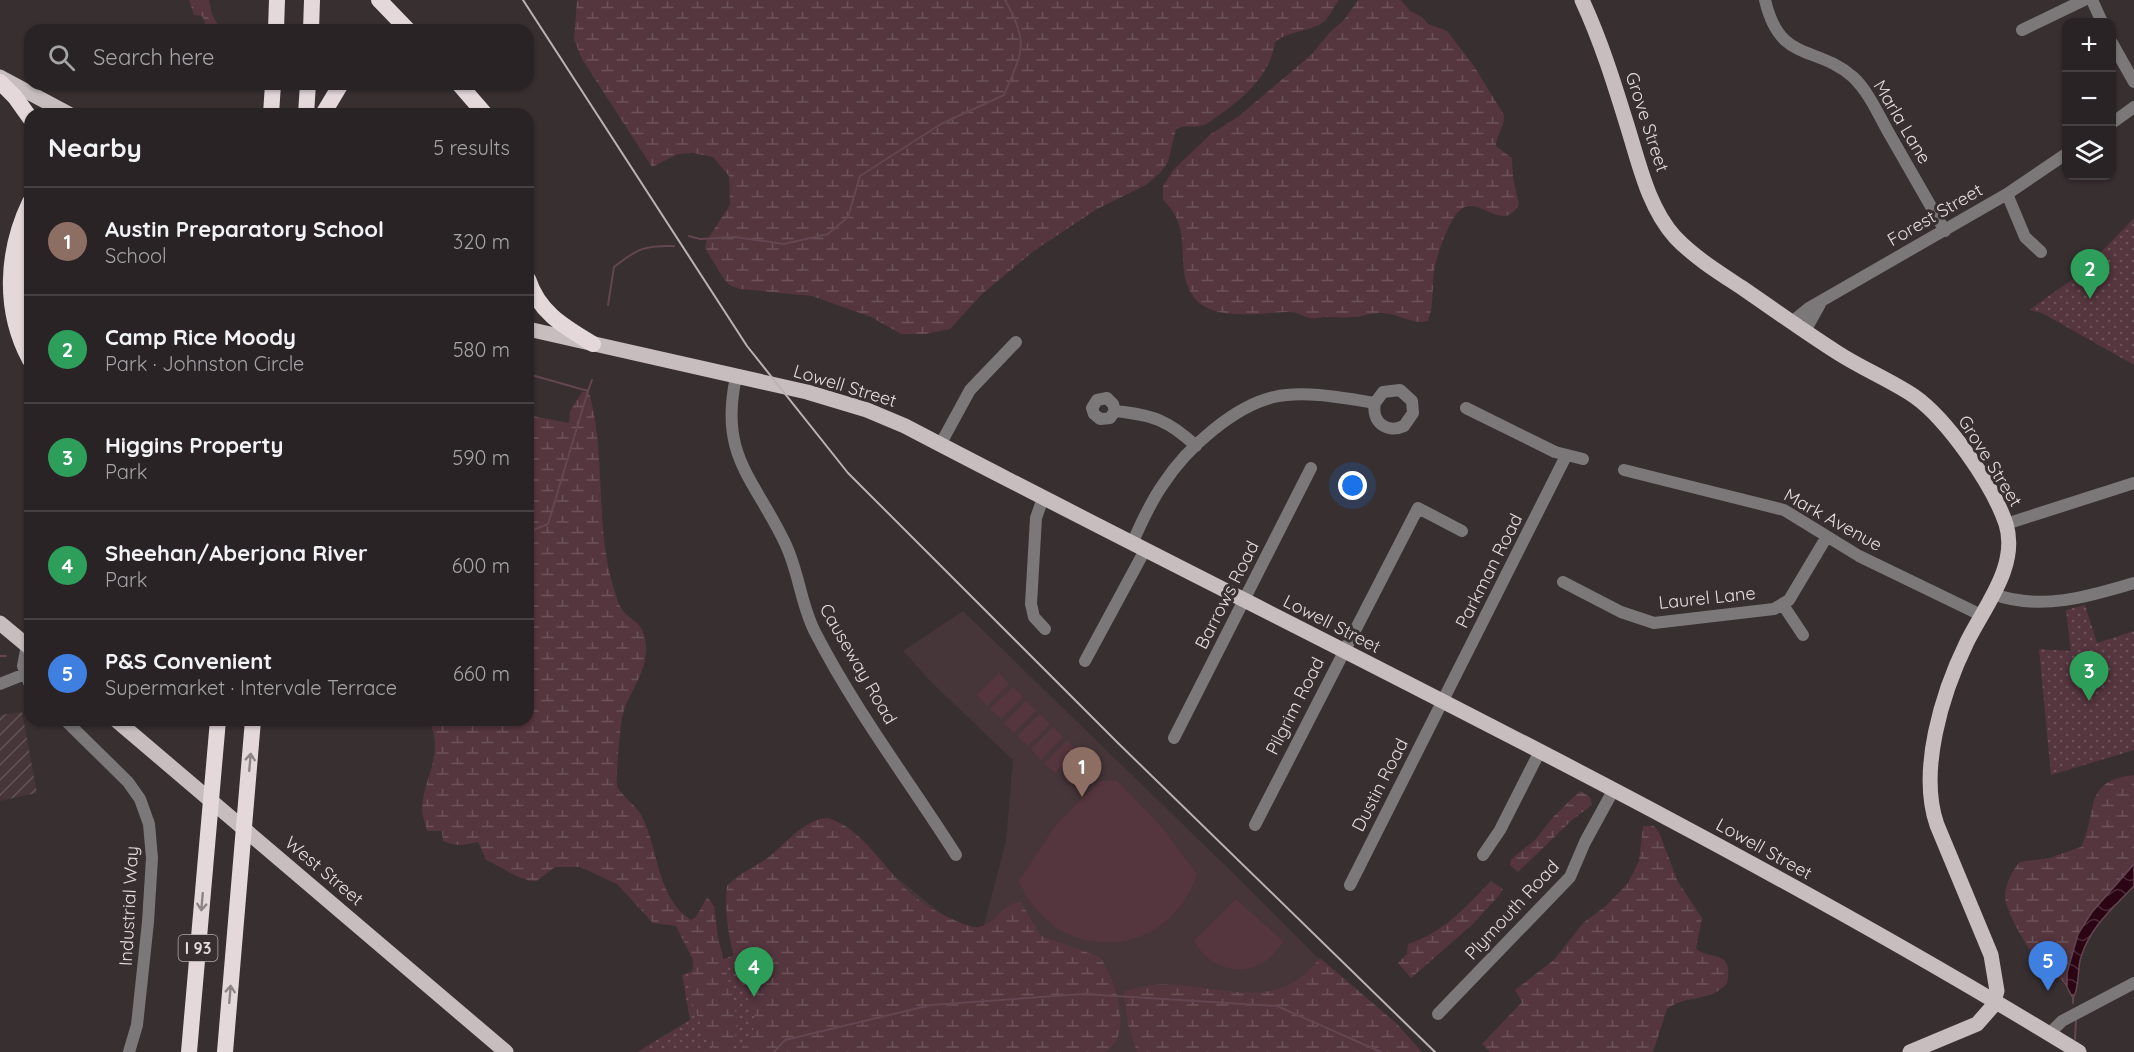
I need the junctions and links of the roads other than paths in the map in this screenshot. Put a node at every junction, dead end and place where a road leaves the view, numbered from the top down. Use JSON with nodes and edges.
{"nodes":[{"id":1,"x":277,"y":0,"type":"edge"},
{"id":2,"x":312,"y":0,"type":"edge"},
{"id":3,"x":379,"y":0,"type":"edge"},
{"id":4,"x":1582,"y":0,"type":"edge"},
{"id":5,"x":1765,"y":0,"type":"edge"},
{"id":6,"x":2084,"y":0,"type":"edge"},
{"id":7,"x":2092,"y":0,"type":"edge"},
{"id":8,"x":2100,"y":18,"type":"edge"},
{"id":9,"x":276,"y":24,"type":"edge"},
{"id":10,"x":312,"y":24,"type":"edge"},
{"id":11,"x":402,"y":24,"type":"edge"},
{"id":12,"x":2022,"y":30,"type":"dead end"},
{"id":13,"x":2116,"y":50,"type":"edge"},
{"id":14,"x":0,"y":77,"type":"edge"},
{"id":15,"x":0,"y":82,"type":"edge"},
{"id":16,"x":2134,"y":82,"type":"edge"},
{"id":17,"x":24,"y":90,"type":"edge"},
{"id":18,"x":24,"y":90,"type":"edge"},
{"id":19,"x":273,"y":90,"type":"edge"},
{"id":20,"x":308,"y":90,"type":"edge"},
{"id":21,"x":337,"y":90,"type":"edge"},
{"id":22,"x":464,"y":90,"type":"edge"},
{"id":23,"x":480,"y":90,"type":"edge"},
{"id":24,"x":2134,"y":107,"type":"edge"},
{"id":25,"x":58,"y":108,"type":"edge"},
{"id":26,"x":271,"y":108,"type":"edge"},
{"id":27,"x":307,"y":108,"type":"edge"},
{"id":28,"x":327,"y":108,"type":"edge"},
{"id":29,"x":480,"y":108,"type":"edge"},
{"id":30,"x":494,"y":108,"type":"edge"},
{"id":31,"x":24,"y":109,"type":"edge"},
{"id":32,"x":2116,"y":120,"type":"edge"},
{"id":33,"x":2062,"y":157,"type":"edge"},
{"id":34,"x":2007,"y":194,"type":"junction"},
{"id":35,"x":24,"y":216,"type":"edge"},
{"id":36,"x":1945,"y":231,"type":"junction"},
{"id":37,"x":2041,"y":252,"type":"dead end"},
{"id":38,"x":24,"y":269,"type":"edge"},
{"id":39,"x":534,"y":292,"type":"edge"},
{"id":40,"x":24,"y":299,"type":"edge"},
{"id":41,"x":1799,"y":326,"type":"junction"},
{"id":42,"x":534,"y":330,"type":"edge"},
{"id":43,"x":1016,"y":342,"type":"dead end"},
{"id":44,"x":24,"y":343,"type":"edge"},
{"id":45,"x":593,"y":344,"type":"junction"},
{"id":46,"x":736,"y":376,"type":"junction"},
{"id":47,"x":1375,"y":403,"type":"dead end"},
{"id":48,"x":1466,"y":408,"type":"dead end"},
{"id":49,"x":1114,"y":411,"type":"dead end"},
{"id":50,"x":940,"y":445,"type":"junction"},
{"id":51,"x":1196,"y":446,"type":"junction"},
{"id":52,"x":1566,"y":456,"type":"junction"},
{"id":53,"x":1583,"y":459,"type":"dead end"},
{"id":54,"x":1311,"y":468,"type":"dead end"},
{"id":55,"x":1624,"y":470,"type":"dead end"},
{"id":56,"x":2134,"y":483,"type":"edge"},
{"id":57,"x":1043,"y":498,"type":"junction"},
{"id":58,"x":2006,"y":524,"type":"junction"},
{"id":59,"x":1462,"y":531,"type":"dead end"},
{"id":60,"x":1826,"y":538,"type":"junction"},
{"id":61,"x":1138,"y":547,"type":"junction"},
{"id":62,"x":1563,"y":582,"type":"dead end"},
{"id":63,"x":2134,"y":583,"type":"edge"},
{"id":64,"x":1993,"y":594,"type":"junction"},
{"id":65,"x":1244,"y":600,"type":"junction"},
{"id":66,"x":1783,"y":605,"type":"junction"},
{"id":67,"x":1981,"y":615,"type":"junction"},
{"id":68,"x":0,"y":622,"type":"edge"},
{"id":69,"x":1045,"y":629,"type":"dead end"},
{"id":70,"x":1803,"y":635,"type":"dead end"},
{"id":71,"x":24,"y":643,"type":"edge"},
{"id":72,"x":1343,"y":651,"type":"junction"},
{"id":73,"x":1085,"y":661,"type":"dead end"},
{"id":74,"x":24,"y":680,"type":"edge"},
{"id":75,"x":0,"y":684,"type":"edge"},
{"id":76,"x":1443,"y":702,"type":"junction"},
{"id":77,"x":71,"y":726,"type":"edge"},
{"id":78,"x":123,"y":726,"type":"edge"},
{"id":79,"x":208,"y":726,"type":"edge"},
{"id":80,"x":218,"y":726,"type":"edge"},
{"id":81,"x":252,"y":726,"type":"edge"},
{"id":82,"x":1174,"y":738,"type":"dead end"},
{"id":83,"x":1540,"y":751,"type":"junction"},
{"id":84,"x":213,"y":780,"type":"junction"},
{"id":85,"x":1614,"y":789,"type":"junction"},
{"id":86,"x":1255,"y":825,"type":"dead end"},
{"id":87,"x":956,"y":855,"type":"dead end"},
{"id":88,"x":1483,"y":855,"type":"dead end"},
{"id":89,"x":1350,"y":885,"type":"dead end"},
{"id":90,"x":2134,"y":983,"type":"edge"},
{"id":91,"x":1995,"y":1002,"type":"junction"},
{"id":92,"x":1438,"y":1014,"type":"dead end"},
{"id":93,"x":2049,"y":1034,"type":"junction"},
{"id":94,"x":129,"y":1052,"type":"edge"},
{"id":95,"x":189,"y":1052,"type":"edge"},
{"id":96,"x":225,"y":1052,"type":"edge"},
{"id":97,"x":506,"y":1052,"type":"edge"},
{"id":98,"x":1910,"y":1052,"type":"edge"},
{"id":99,"x":2079,"y":1052,"type":"edge"}],
"edges":[{"from":1,"to":9,"type":"highway"},
{"from":2,"to":10,"type":"highway"},
{"from":3,"to":11,"type":"highway"},
{"from":4,"to":41,"type":"main road","name":"Grove Street"},
{"from":5,"to":36,"type":"street","name":"Marla Lane"},
{"from":6,"to":12,"type":"street"},
{"from":7,"to":8,"type":"street"},
{"from":13,"to":16,"type":"street"},
{"from":14,"to":17,"type":"main road"},
{"from":15,"to":31,"type":"highway"},
{"from":18,"to":25,"type":"main road"},
{"from":19,"to":26,"type":"highway"},
{"from":20,"to":27,"type":"highway"},
{"from":21,"to":28,"type":"highway"},
{"from":22,"to":29,"type":"highway"},
{"from":23,"to":30,"type":"highway"},
{"from":24,"to":32,"type":"street"},
{"from":33,"to":34,"type":"street","name":"Forest Street"},
{"from":34,"to":36,"type":"street","name":"Forest Street"},
{"from":34,"to":37,"type":"street"},
{"from":35,"to":44,"type":"highway"},
{"from":36,"to":41,"type":"street","name":"Forest Street"},
{"from":38,"to":40,"type":"highway"},
{"from":39,"to":45,"type":"highway"},
{"from":41,"to":58,"type":"main road","name":"Grove Street"},
{"from":42,"to":45,"type":"main road","name":"Lowell Street"},
{"from":43,"to":50,"type":"street"},
{"from":45,"to":46,"type":"main road","name":"Lowell Street"},
{"from":46,"to":50,"type":"main road","name":"Lowell Street"},
{"from":46,"to":87,"type":"street","name":"Causeway Road"},
{"from":47,"to":51,"type":"street"},
{"from":48,"to":52,"type":"street"},
{"from":49,"to":51,"type":"street"},
{"from":50,"to":57,"type":"main road","name":"Lowell Street"},
{"from":51,"to":61,"type":"street"},
{"from":52,"to":53,"type":"street"},
{"from":52,"to":76,"type":"street","name":"Parkman Road"},
{"from":54,"to":65,"type":"street","name":"Barrows Road"},
{"from":55,"to":60,"type":"street","name":"Mark Avenue"},
{"from":56,"to":58,"type":"street"},
{"from":57,"to":61,"type":"main road","name":"Lowell Street"},
{"from":57,"to":69,"type":"street"},
{"from":58,"to":64,"type":"main road","name":"Grove Street"},
{"from":59,"to":72,"type":"street","name":"Pilgrim Road"},
{"from":60,"to":66,"type":"street","name":"Laurel Lane"},
{"from":60,"to":67,"type":"street","name":"Mark Avenue"},
{"from":61,"to":65,"type":"main road","name":"Lowell Street"},
{"from":61,"to":73,"type":"street"},
{"from":62,"to":66,"type":"street","name":"Laurel Lane"},
{"from":63,"to":64,"type":"street"},
{"from":64,"to":67,"type":"main road","name":"Grove Street"},
{"from":65,"to":72,"type":"main road","name":"Lowell Street"},
{"from":65,"to":82,"type":"street","name":"Barrows Road"},
{"from":66,"to":70,"type":"street"},
{"from":67,"to":91,"type":"main road","name":"Grove Street"},
{"from":68,"to":71,"type":"main road"},
{"from":72,"to":76,"type":"main road","name":"Lowell Street"},
{"from":72,"to":86,"type":"street","name":"Pilgrim Road"},
{"from":74,"to":75,"type":"street"},
{"from":76,"to":83,"type":"main road","name":"Lowell Street"},
{"from":76,"to":89,"type":"street","name":"Dustin Road"},
{"from":77,"to":94,"type":"street","name":"Industrial Way"},
{"from":78,"to":97,"type":"main road","name":"West Street"},
{"from":79,"to":84,"type":"highway"},
{"from":80,"to":84,"type":"highway","number":"I 93"},
{"from":96,"to":81,"type":"highway","number":"I 93","one_way":true},
{"from":83,"to":85,"type":"main road","name":"Lowell Street"},
{"from":83,"to":88,"type":"street"},
{"from":84,"to":95,"type":"highway","number":"I 93","one_way":true},
{"from":85,"to":91,"type":"main road","name":"Lowell Street"},
{"from":85,"to":92,"type":"street","name":"Plymouth Road"},
{"from":90,"to":93,"type":"street"},
{"from":91,"to":93,"type":"main road","name":"Lowell Street"},
{"from":91,"to":98,"type":"main road"},
{"from":93,"to":99,"type":"main road","name":"Lowell Street"}]}
